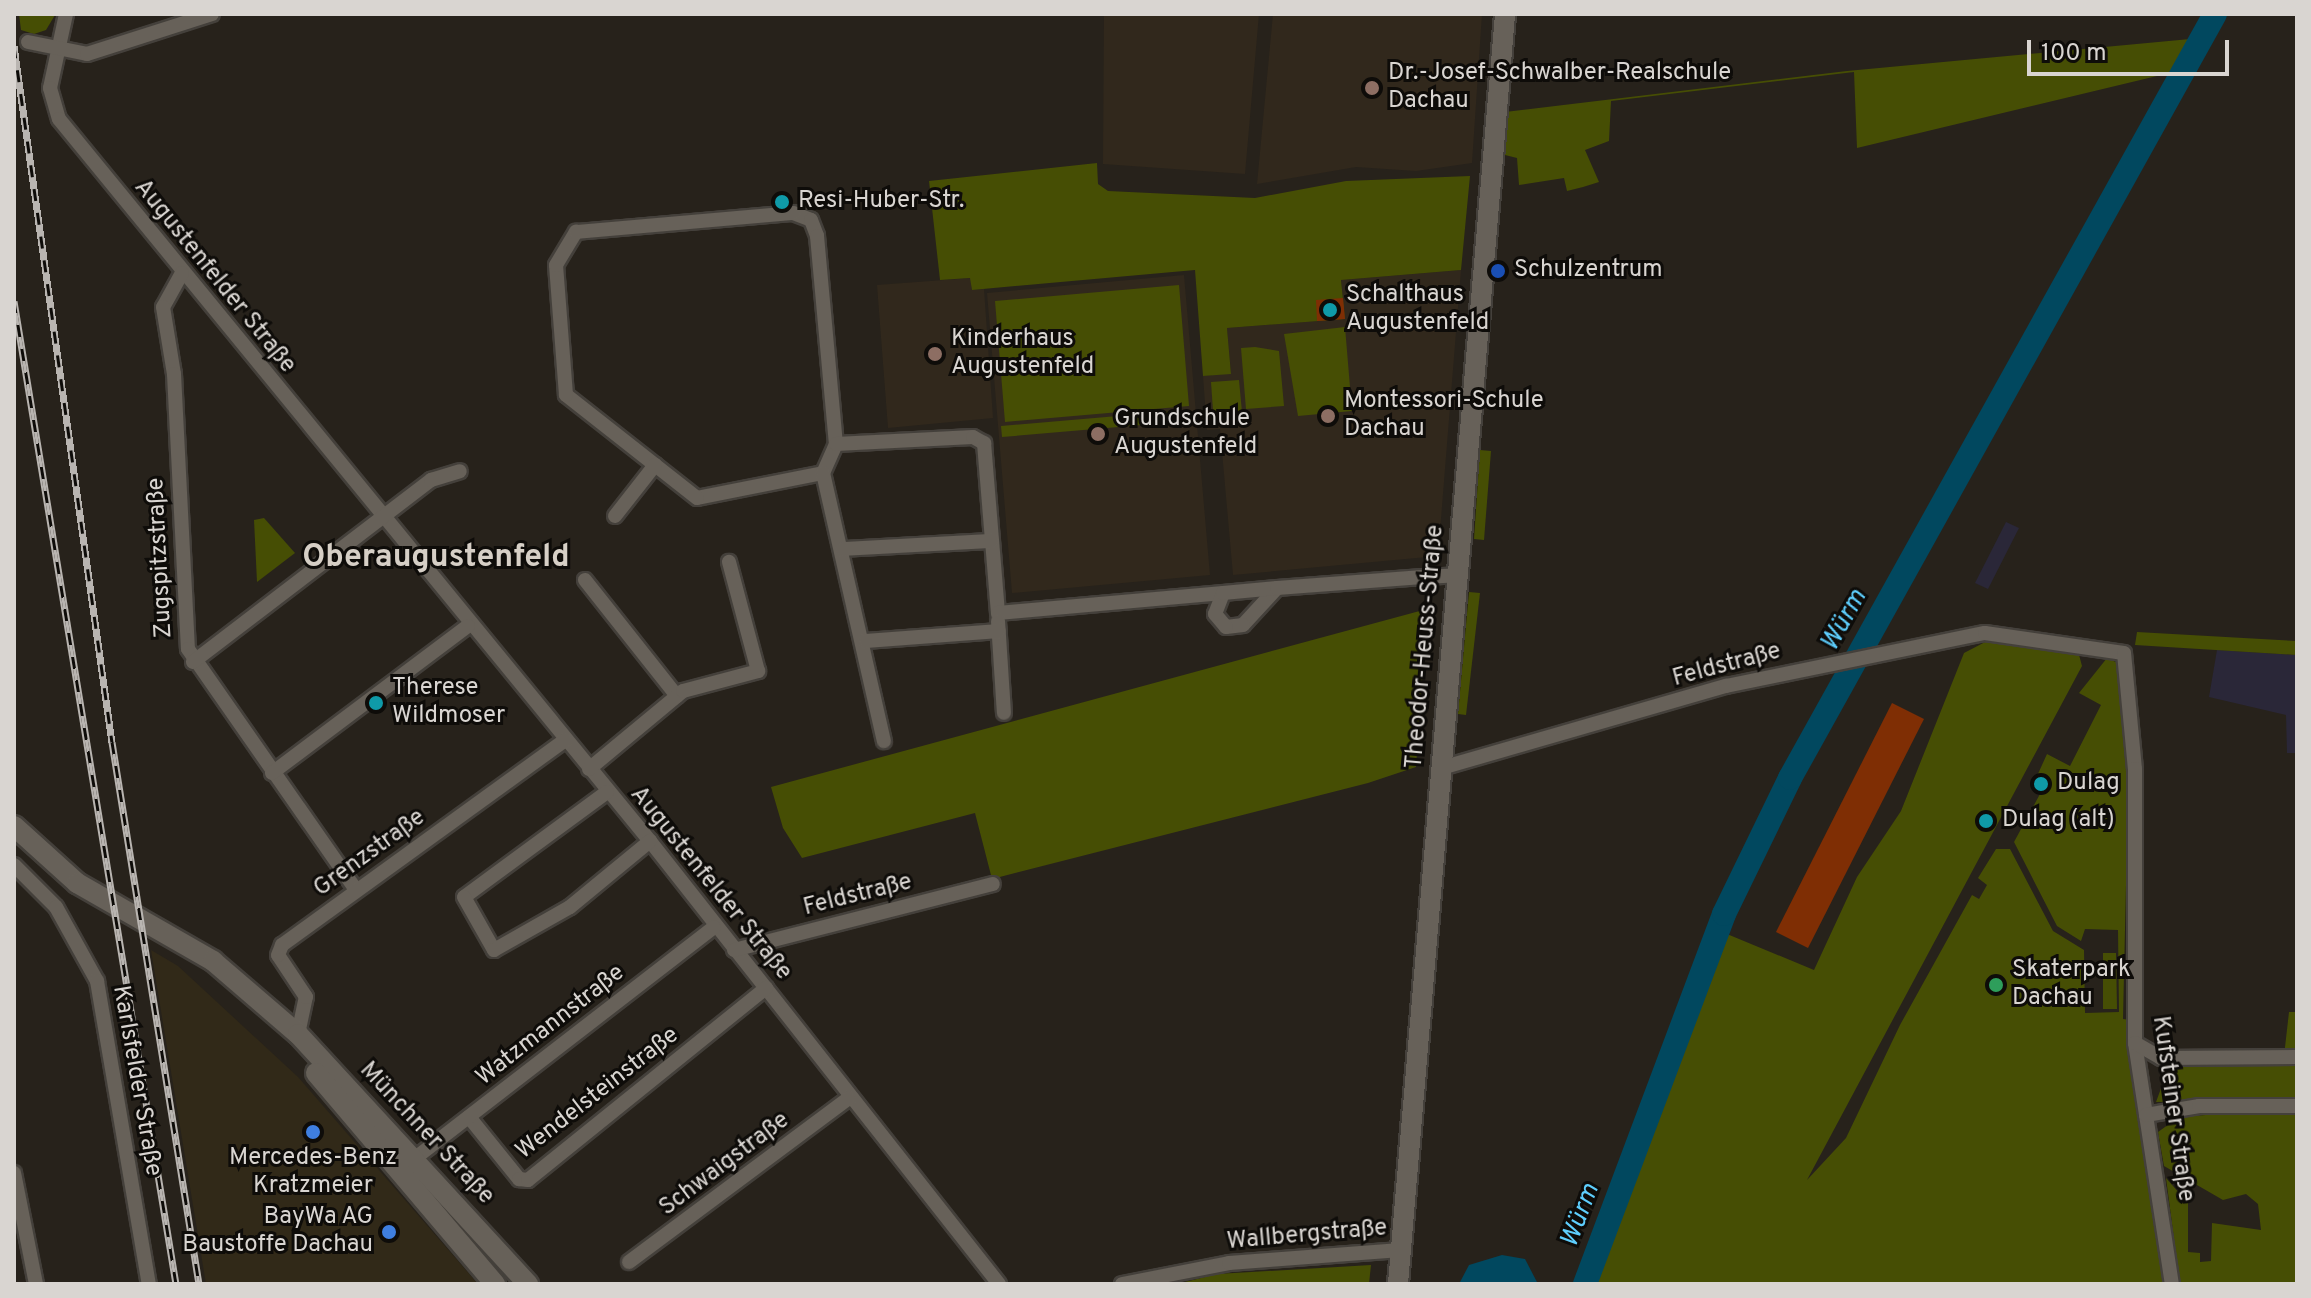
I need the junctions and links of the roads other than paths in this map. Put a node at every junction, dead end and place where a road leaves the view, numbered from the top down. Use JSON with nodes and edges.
{"nodes":[{"id":1,"x":66,"y":14,"type":"edge"},
{"id":2,"x":212,"y":14,"type":"edge"},
{"id":3,"x":1505,"y":14,"type":"edge"},
{"id":4,"x":28,"y":42,"type":"dead end"},
{"id":5,"x":58,"y":51,"type":"junction"},
{"id":6,"x":182,"y":273,"type":"junction"},
{"id":7,"x":836,"y":444,"type":"junction"},
{"id":8,"x":655,"y":465,"type":"junction"},
{"id":9,"x":460,"y":471,"type":"dead end"},
{"id":10,"x":823,"y":473,"type":"junction"},
{"id":11,"x":381,"y":516,"type":"junction"},
{"id":12,"x":615,"y":516,"type":"dead end"},
{"id":13,"x":992,"y":541,"type":"junction"},
{"id":14,"x":843,"y":549,"type":"junction"},
{"id":15,"x":729,"y":562,"type":"dead end"},
{"id":16,"x":1458,"y":575,"type":"junction"},
{"id":17,"x":585,"y":580,"type":"dead end"},
{"id":18,"x":1277,"y":588,"type":"junction"},
{"id":19,"x":1223,"y":593,"type":"junction"},
{"id":20,"x":998,"y":613,"type":"junction"},
{"id":21,"x":468,"y":626,"type":"junction"},
{"id":22,"x":999,"y":631,"type":"junction"},
{"id":23,"x":866,"y":641,"type":"junction"},
{"id":24,"x":2124,"y":653,"type":"joint"},
{"id":25,"x":193,"y":662,"type":"junction"},
{"id":26,"x":677,"y":696,"type":"junction"},
{"id":27,"x":1004,"y":713,"type":"dead end"},
{"id":28,"x":565,"y":740,"type":"junction"},
{"id":29,"x":884,"y":741,"type":"dead end"},
{"id":30,"x":1441,"y":768,"type":"junction"},
{"id":31,"x":589,"y":769,"type":"junction"},
{"id":32,"x":272,"y":773,"type":"junction"},
{"id":33,"x":607,"y":792,"type":"junction"},
{"id":34,"x":14,"y":826,"type":"edge"},
{"id":35,"x":650,"y":841,"type":"junction"},
{"id":36,"x":14,"y":865,"type":"edge"},
{"id":37,"x":993,"y":884,"type":"dead end"},
{"id":38,"x":356,"y":890,"type":"junction"},
{"id":39,"x":714,"y":927,"type":"junction"},
{"id":40,"x":734,"y":950,"type":"junction"},
{"id":41,"x":766,"y":988,"type":"junction"},
{"id":42,"x":290,"y":1030,"type":"junction"},
{"id":43,"x":2135,"y":1043,"type":"junction"},
{"id":44,"x":2297,"y":1057,"type":"edge"},
{"id":45,"x":848,"y":1099,"type":"junction"},
{"id":46,"x":2297,"y":1106,"type":"edge"},
{"id":47,"x":2146,"y":1115,"type":"junction"},
{"id":48,"x":469,"y":1117,"type":"junction"},
{"id":49,"x":414,"y":1159,"type":"junction"},
{"id":50,"x":14,"y":1173,"type":"edge"},
{"id":51,"x":20,"y":1237,"type":"edge"},
{"id":52,"x":1401,"y":1250,"type":"junction"},
{"id":53,"x":629,"y":1262,"type":"dead end"},
{"id":54,"x":36,"y":1284,"type":"edge"},
{"id":55,"x":149,"y":1284,"type":"edge"},
{"id":56,"x":495,"y":1284,"type":"edge"},
{"id":57,"x":528,"y":1284,"type":"edge"},
{"id":58,"x":999,"y":1284,"type":"edge"},
{"id":59,"x":1122,"y":1284,"type":"edge"},
{"id":60,"x":1398,"y":1284,"type":"edge"},
{"id":61,"x":2172,"y":1284,"type":"edge"}],
"edges":[{"from":1,"to":5,"type":"street","name":"Augustenfelder Straße"},
{"from":2,"to":5,"type":"street"},
{"from":3,"to":16,"type":"street","name":"Theodor-Heuss-Straße"},
{"from":4,"to":5,"type":"street"},
{"from":5,"to":6,"type":"street","name":"Augustenfelder Straße"},
{"from":6,"to":11,"type":"street","name":"Augustenfelder Straße"},
{"from":6,"to":25,"type":"street","name":"Zugspitzstraße"},
{"from":7,"to":8,"type":"street"},
{"from":7,"to":10,"type":"street"},
{"from":7,"to":13,"type":"street"},
{"from":8,"to":10,"type":"street"},
{"from":8,"to":12,"type":"street"},
{"from":9,"to":11,"type":"street"},
{"from":10,"to":14,"type":"street"},
{"from":11,"to":21,"type":"street","name":"Augustenfelder Straße"},
{"from":11,"to":25,"type":"street"},
{"from":13,"to":14,"type":"street"},
{"from":13,"to":20,"type":"street"},
{"from":14,"to":23,"type":"street"},
{"from":15,"to":26,"type":"street"},
{"from":16,"to":18,"type":"street"},
{"from":16,"to":30,"type":"street","name":"Theodor-Heuss-Straße"},
{"from":17,"to":26,"type":"street"},
{"from":18,"to":19,"type":"street"},
{"from":18,"to":19,"type":"street"},
{"from":19,"to":20,"type":"street"},
{"from":20,"to":22,"type":"street"},
{"from":21,"to":28,"type":"street","name":"Augustenfelder Straße"},
{"from":21,"to":32,"type":"street"},
{"from":22,"to":23,"type":"street"},
{"from":22,"to":27,"type":"street"},
{"from":23,"to":29,"type":"street"},
{"from":24,"to":30,"type":"street","name":"Feldstraße"},
{"from":24,"to":43,"type":"street","name":"Kufsteiner Straße"},
{"from":25,"to":32,"type":"street","name":"Zugspitzstraße"},
{"from":26,"to":31,"type":"street"},
{"from":28,"to":31,"type":"street","name":"Augustenfelder Straße"},
{"from":28,"to":38,"type":"street","name":"Grenzstraße"},
{"from":30,"to":52,"type":"street","name":"Theodor-Heuss-Straße"},
{"from":31,"to":33,"type":"street","name":"Augustenfelder Straße"},
{"from":32,"to":38,"type":"street","name":"Zugspitzstraße"},
{"from":33,"to":35,"type":"street","name":"Augustenfelder Straße"},
{"from":33,"to":35,"type":"street"},
{"from":34,"to":42,"type":"street","name":"Münchner Straße"},
{"from":35,"to":39,"type":"street","name":"Augustenfelder Straße"},
{"from":36,"to":55,"type":"street","name":"Karlsfelder Straße"},
{"from":37,"to":40,"type":"street","name":"Feldstraße"},
{"from":38,"to":42,"type":"street","name":"Grenzstraße"},
{"from":39,"to":40,"type":"street","name":"Augustenfelder Straße"},
{"from":39,"to":48,"type":"street","name":"Watzmannstraße"},
{"from":40,"to":41,"type":"street","name":"Augustenfelder Straße"},
{"from":41,"to":45,"type":"street","name":"Augustenfelder Straße"},
{"from":41,"to":48,"type":"street","name":"Wendelsteinstraße"},
{"from":42,"to":49,"type":"street","name":"Münchner Straße"},
{"from":42,"to":56,"type":"street","name":"Münchner Straße"},
{"from":43,"to":44,"type":"street"},
{"from":43,"to":47,"type":"street","name":"Kufsteiner Straße"},
{"from":45,"to":53,"type":"street","name":"Schwaigstraße"},
{"from":45,"to":58,"type":"street","name":"Augustenfelder Straße"},
{"from":46,"to":47,"type":"street"},
{"from":47,"to":61,"type":"street","name":"Kufsteiner Straße"},
{"from":48,"to":49,"type":"street","name":"Watzmannstraße"},
{"from":49,"to":57,"type":"street","name":"Münchner Straße"},
{"from":50,"to":51,"type":"street"},
{"from":51,"to":54,"type":"street"},
{"from":52,"to":59,"type":"street","name":"Wallbergstraße"},
{"from":52,"to":60,"type":"street","name":"Theodor-Heuss-Straße"}]}
